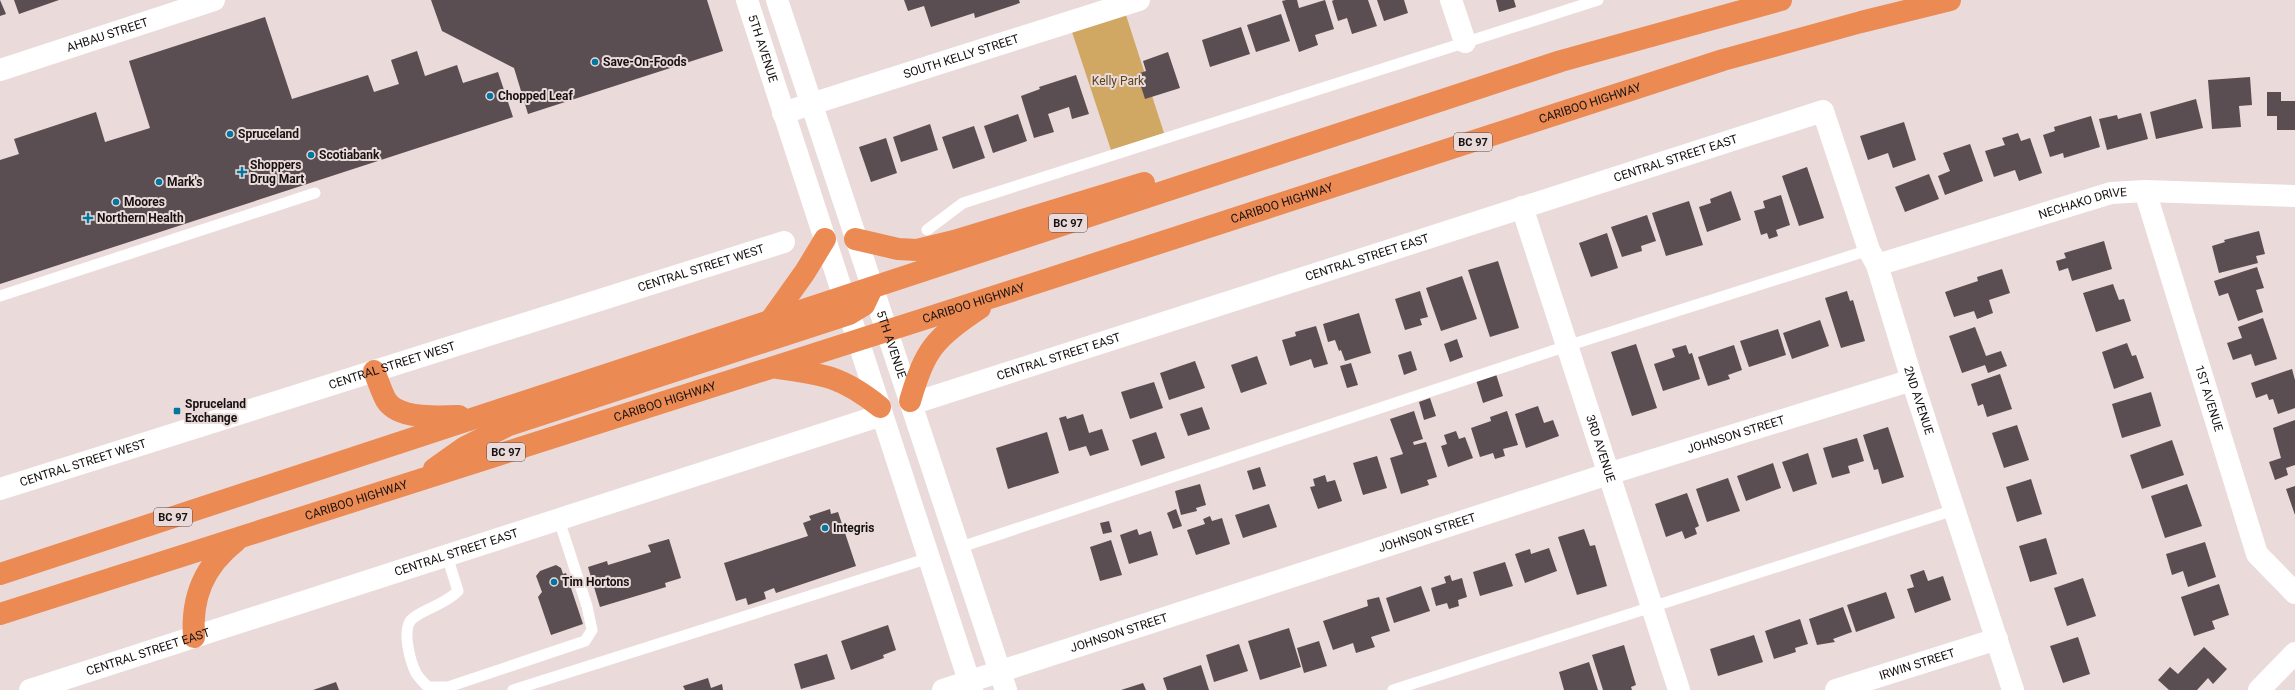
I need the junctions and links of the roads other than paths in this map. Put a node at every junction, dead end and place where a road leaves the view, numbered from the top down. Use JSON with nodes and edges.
{"nodes":[{"id":1,"x":214,"y":0,"type":"edge"},
{"id":2,"x":747,"y":0,"type":"edge"},
{"id":3,"x":777,"y":0,"type":"edge"},
{"id":4,"x":1139,"y":0,"type":"edge"},
{"id":5,"x":1451,"y":0,"type":"edge"},
{"id":6,"x":1598,"y":0,"type":"edge"},
{"id":7,"x":1781,"y":0,"type":"edge"},
{"id":8,"x":1950,"y":0,"type":"edge"},
{"id":9,"x":1465,"y":42,"type":"junction"},
{"id":10,"x":0,"y":70,"type":"edge"},
{"id":11,"x":811,"y":104,"type":"junction"},
{"id":12,"x":1823,"y":111,"type":"joint"},
{"id":13,"x":784,"y":113,"type":"junction"},
{"id":14,"x":1265,"y":159,"type":"junction"},
{"id":15,"x":2145,"y":191,"type":"junction"},
{"id":16,"x":315,"y":193,"type":"dead end"},
{"id":17,"x":2295,"y":196,"type":"edge"},
{"id":18,"x":1522,"y":207,"type":"junction"},
{"id":19,"x":927,"y":230,"type":"dead end"},
{"id":20,"x":825,"y":239,"type":"junction"},
{"id":21,"x":856,"y":239,"type":"junction"},
{"id":22,"x":784,"y":242,"type":"dead end"},
{"id":23,"x":1873,"y":257,"type":"junction"},
{"id":24,"x":872,"y":288,"type":"junction"},
{"id":25,"x":999,"y":295,"type":"junction"},
{"id":26,"x":0,"y":296,"type":"edge"},
{"id":27,"x":846,"y":306,"type":"junction"},
{"id":28,"x":770,"y":321,"type":"junction"},
{"id":29,"x":886,"y":331,"type":"junction"},
{"id":30,"x":858,"y":340,"type":"junction"},
{"id":31,"x":1567,"y":346,"type":"junction"},
{"id":32,"x":771,"y":367,"type":"junction"},
{"id":33,"x":374,"y":371,"type":"junction"},
{"id":34,"x":1912,"y":380,"type":"junction"},
{"id":35,"x":910,"y":403,"type":"junction"},
{"id":36,"x":881,"y":411,"type":"junction"},
{"id":37,"x":487,"y":414,"type":"junction"},
{"id":38,"x":1608,"y":474,"type":"junction"},
{"id":39,"x":419,"y":480,"type":"junction"},
{"id":40,"x":0,"y":490,"type":"edge"},
{"id":41,"x":1954,"y":510,"type":"junction"},
{"id":42,"x":559,"y":520,"type":"junction"},
{"id":43,"x":242,"y":537,"type":"junction"},
{"id":44,"x":958,"y":548,"type":"junction"},
{"id":45,"x":447,"y":556,"type":"junction"},
{"id":46,"x":929,"y":558,"type":"junction"},
{"id":47,"x":0,"y":574,"type":"edge"},
{"id":48,"x":2295,"y":593,"type":"edge"},
{"id":49,"x":1652,"y":607,"type":"junction"},
{"id":50,"x":0,"y":614,"type":"edge"},
{"id":51,"x":194,"y":637,"type":"junction"},
{"id":52,"x":1997,"y":639,"type":"junction"},
{"id":53,"x":2295,"y":653,"type":"edge"},
{"id":54,"x":1002,"y":681,"type":"edge"},
{"id":55,"x":970,"y":686,"type":"edge"},
{"id":56,"x":30,"y":690,"type":"edge"},
{"id":57,"x":514,"y":690,"type":"edge"},
{"id":58,"x":944,"y":690,"type":"edge"},
{"id":59,"x":1393,"y":690,"type":"edge"},
{"id":60,"x":1679,"y":690,"type":"edge"},
{"id":61,"x":1836,"y":690,"type":"edge"},
{"id":62,"x":2013,"y":690,"type":"edge"},
{"id":63,"x":2259,"y":690,"type":"edge"}],
"edges":[{"from":1,"to":10,"type":"street","name":"AHBAU STREET"},
{"from":2,"to":13,"type":"street","name":"5TH AVENUE"},
{"from":3,"to":11,"type":"street","name":"5TH AVENUE"},
{"from":4,"to":11,"type":"street","name":"SOUTH KELLY STREET"},
{"from":5,"to":9,"type":"street"},
{"from":6,"to":9,"type":"lane"},
{"from":7,"to":14,"type":"highway","number":"BC 97"},
{"from":8,"to":25,"type":"highway","name":"CARIBOO HIGHWAY","number":"BC 97"},
{"from":9,"to":19,"type":"lane"},
{"from":11,"to":13,"type":"street","name":"SOUTH KELLY STREET"},
{"from":11,"to":21,"type":"street","name":"5TH AVENUE"},
{"from":12,"to":18,"type":"street","name":"CENTRAL STREET EAST"},
{"from":12,"to":23,"type":"street","name":"2ND AVENUE"},
{"from":13,"to":20,"type":"street","name":"5TH AVENUE"},
{"from":14,"to":21,"type":"highway"},
{"from":14,"to":24,"type":"highway","number":"BC 97"},
{"from":15,"to":17,"type":"street","name":"NECHAKO DRIVE"},
{"from":15,"to":23,"type":"street","name":"NECHAKO DRIVE"},
{"from":15,"to":48,"type":"street","name":"1ST AVENUE"},
{"from":16,"to":26,"type":"lane"},
{"from":18,"to":31,"type":"street","name":"3RD AVENUE"},
{"from":18,"to":35,"type":"street","name":"CENTRAL STREET EAST"},
{"from":20,"to":27,"type":"street","name":"5TH AVENUE"},
{"from":20,"to":28,"type":"highway"},
{"from":21,"to":24,"type":"street","name":"5TH AVENUE"},
{"from":22,"to":33,"type":"street","name":"CENTRAL STREET WEST"},
{"from":23,"to":31,"type":"lane"},
{"from":23,"to":34,"type":"street","name":"2ND AVENUE"},
{"from":24,"to":27,"type":"highway","number":"BC 97"},
{"from":24,"to":29,"type":"street","name":"5TH AVENUE"},
{"from":25,"to":29,"type":"highway","name":"CARIBOO HIGHWAY","number":"BC 97"},
{"from":25,"to":35,"type":"highway"},
{"from":27,"to":28,"type":"highway","number":"BC 97"},
{"from":27,"to":30,"type":"street","name":"5TH AVENUE"},
{"from":27,"to":39,"type":"highway"},
{"from":28,"to":37,"type":"highway","number":"BC 97"},
{"from":29,"to":30,"type":"highway","name":"CARIBOO HIGHWAY","number":"BC 97"},
{"from":29,"to":35,"type":"street","name":"5TH AVENUE"},
{"from":30,"to":32,"type":"highway","name":"CARIBOO HIGHWAY","number":"BC 97"},
{"from":30,"to":36,"type":"street","name":"5TH AVENUE"},
{"from":31,"to":38,"type":"street","name":"3RD AVENUE"},
{"from":31,"to":44,"type":"lane"},
{"from":32,"to":36,"type":"highway"},
{"from":32,"to":39,"type":"highway","name":"CARIBOO HIGHWAY","number":"BC 97"},
{"from":33,"to":37,"type":"highway"},
{"from":33,"to":40,"type":"street","name":"CENTRAL STREET WEST"},
{"from":34,"to":38,"type":"street","name":"JOHNSON STREET"},
{"from":34,"to":41,"type":"street","name":"2ND AVENUE"},
{"from":35,"to":44,"type":"street","name":"5TH AVENUE"},
{"from":36,"to":42,"type":"street","name":"CENTRAL STREET EAST"},
{"from":36,"to":46,"type":"street","name":"5TH AVENUE"},
{"from":37,"to":47,"type":"highway","number":"BC 97"},
{"from":38,"to":49,"type":"street","name":"3RD AVENUE"},
{"from":38,"to":54,"type":"street","name":"JOHNSON STREET"},
{"from":39,"to":43,"type":"highway","name":"CARIBOO HIGHWAY","number":"BC 97"},
{"from":41,"to":49,"type":"lane"},
{"from":41,"to":52,"type":"street","name":"2ND AVENUE"},
{"from":42,"to":45,"type":"street","name":"CENTRAL STREET EAST"},
{"from":42,"to":45,"type":"lane"},
{"from":43,"to":50,"type":"highway","name":"CARIBOO HIGHWAY","number":"BC 97"},
{"from":43,"to":51,"type":"highway"},
{"from":44,"to":54,"type":"street","name":"5TH AVENUE"},
{"from":45,"to":51,"type":"street","name":"CENTRAL STREET EAST"},
{"from":46,"to":55,"type":"street","name":"5TH AVENUE"},
{"from":46,"to":57,"type":"lane"},
{"from":49,"to":59,"type":"lane"},
{"from":49,"to":60,"type":"street","name":"3RD AVENUE"},
{"from":51,"to":56,"type":"street","name":"CENTRAL STREET EAST"},
{"from":52,"to":61,"type":"street","name":"IRWIN STREET"},
{"from":52,"to":62,"type":"street","name":"2ND AVENUE"},
{"from":53,"to":63,"type":"street"},
{"from":54,"to":55,"type":"street","name":"JOHNSON STREET"},
{"from":55,"to":58,"type":"street","name":"JOHNSON STREET"}]}
